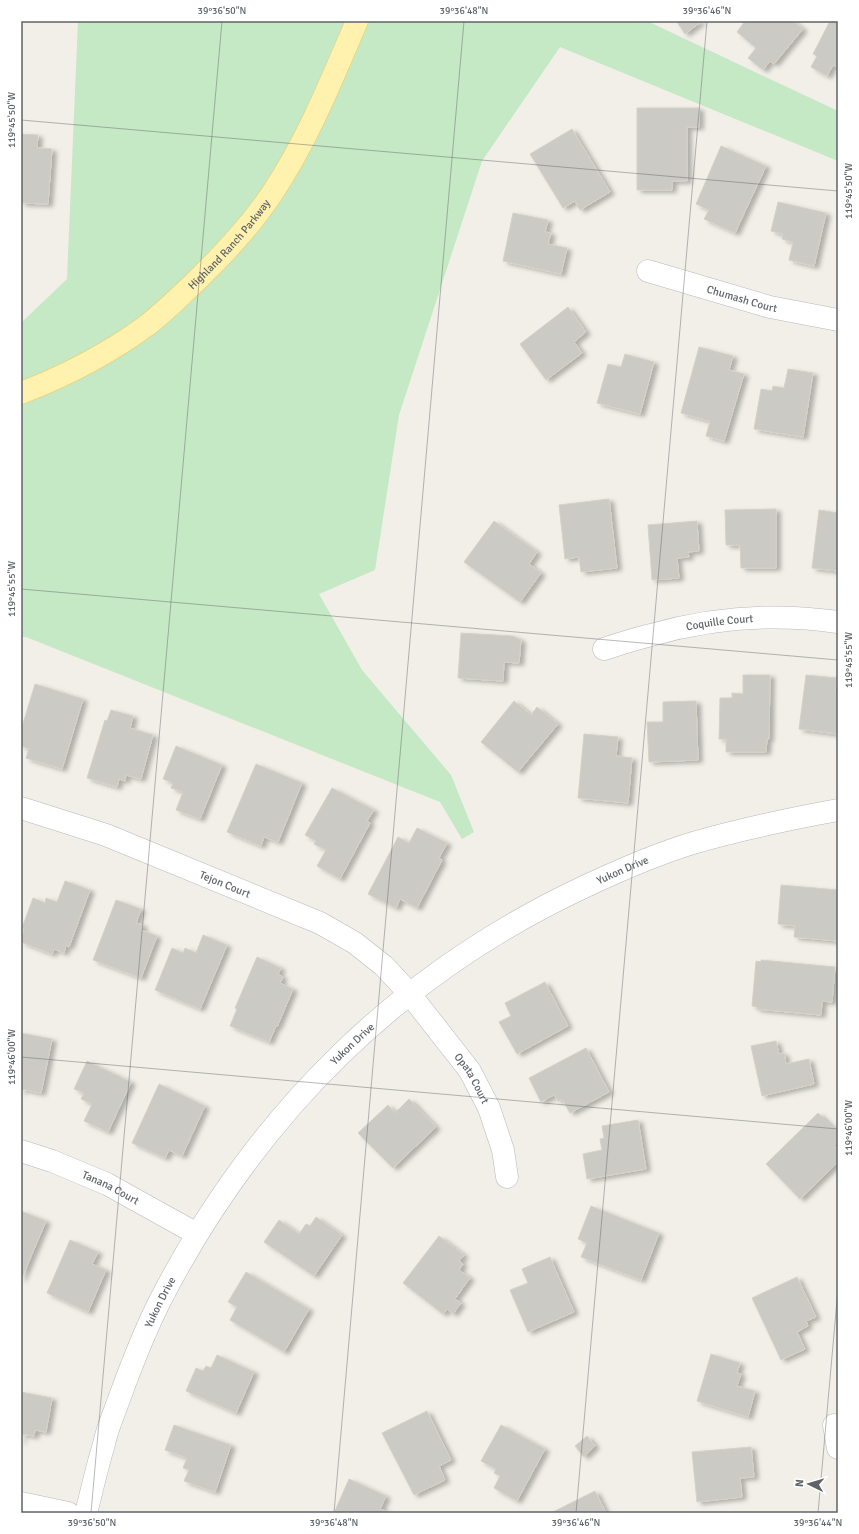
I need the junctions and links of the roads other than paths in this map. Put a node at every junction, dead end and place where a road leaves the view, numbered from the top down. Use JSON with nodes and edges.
{"nodes":[{"id":1,"x":357,"y":21,"type":"edge"},
{"id":2,"x":648,"y":271,"type":"dead end"},
{"id":3,"x":838,"y":320,"type":"edge"},
{"id":4,"x":21,"y":393,"type":"edge"},
{"id":5,"x":838,"y":622,"type":"edge"},
{"id":6,"x":604,"y":649,"type":"dead end"},
{"id":7,"x":21,"y":808,"type":"edge"},
{"id":8,"x":838,"y":810,"type":"edge"},
{"id":9,"x":410,"y":993,"type":"junction"},
{"id":10,"x":21,"y":1151,"type":"edge"},
{"id":11,"x":507,"y":1177,"type":"dead end"},
{"id":12,"x":197,"y":1234,"type":"junction"},
{"id":13,"x":834,"y":1425,"type":"dead end"},
{"id":14,"x":838,"y":1448,"type":"edge"},
{"id":15,"x":21,"y":1503,"type":"edge"},
{"id":16,"x":68,"y":1513,"type":"edge"},
{"id":17,"x":86,"y":1513,"type":"edge"}],
"edges":[{"from":1,"to":4,"type":"main road","name":"Highland Ranch Parkway"},
{"from":2,"to":3,"type":"street","name":"Chumash Court"},
{"from":5,"to":6,"type":"street","name":"Coquille Court"},
{"from":7,"to":9,"type":"street","name":"Tejon Court"},
{"from":8,"to":9,"type":"street","name":"Yukon Drive"},
{"from":9,"to":11,"type":"street","name":"Opata Court"},
{"from":9,"to":12,"type":"street","name":"Yukon Drive"},
{"from":10,"to":12,"type":"street","name":"Tanana Court"},
{"from":12,"to":17,"type":"street","name":"Yukon Drive"},
{"from":13,"to":14,"type":"street"},
{"from":15,"to":16,"type":"street"}]}
